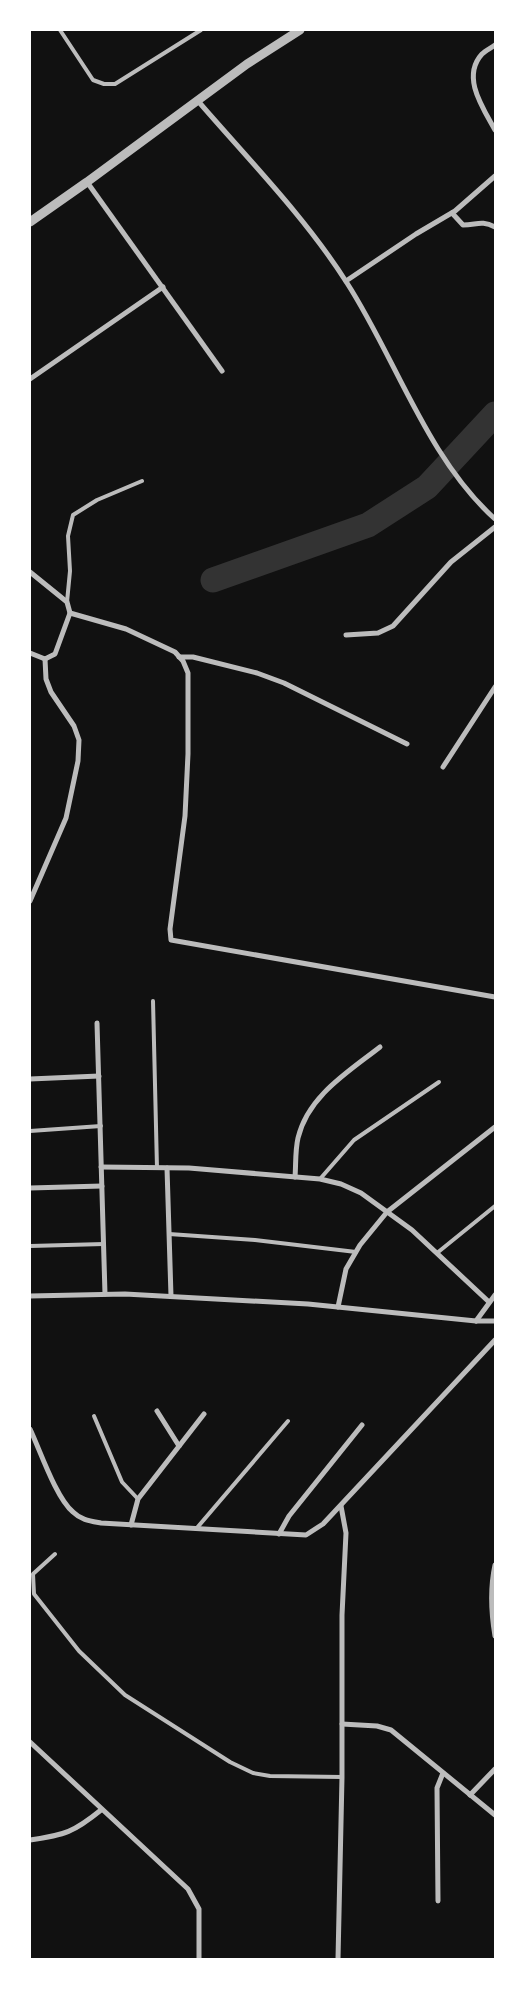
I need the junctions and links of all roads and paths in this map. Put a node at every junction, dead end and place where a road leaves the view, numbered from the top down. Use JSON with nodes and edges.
{"nodes":[{"id":1,"x":60,"y":30,"type":"edge"},
{"id":2,"x":201,"y":30,"type":"edge"},
{"id":3,"x":300,"y":30,"type":"edge"},
{"id":4,"x":495,"y":45,"type":"edge"},
{"id":5,"x":198,"y":101,"type":"junction"},
{"id":6,"x":495,"y":130,"type":"edge"},
{"id":7,"x":495,"y":176,"type":"edge"},
{"id":8,"x":87,"y":182,"type":"junction"},
{"id":9,"x":452,"y":213,"type":"junction"},
{"id":10,"x":30,"y":222,"type":"edge"},
{"id":11,"x":495,"y":227,"type":"edge"},
{"id":12,"x":346,"y":280,"type":"junction"},
{"id":13,"x":163,"y":287,"type":"junction"},
{"id":14,"x":222,"y":371,"type":"dead end"},
{"id":15,"x":30,"y":379,"type":"edge"},
{"id":16,"x":142,"y":481,"type":"dead end"},
{"id":17,"x":495,"y":519,"type":"edge"},
{"id":18,"x":495,"y":527,"type":"edge"},
{"id":19,"x":30,"y":572,"type":"edge"},
{"id":20,"x":67,"y":602,"type":"junction"},
{"id":21,"x":70,"y":612,"type":"junction"},
{"id":22,"x":346,"y":635,"type":"dead end"},
{"id":23,"x":30,"y":653,"type":"edge"},
{"id":24,"x":179,"y":657,"type":"junction"},
{"id":25,"x":45,"y":659,"type":"junction"},
{"id":26,"x":495,"y":687,"type":"edge"},
{"id":27,"x":407,"y":744,"type":"dead end"},
{"id":28,"x":443,"y":767,"type":"dead end"},
{"id":29,"x":30,"y":902,"type":"edge"},
{"id":30,"x":495,"y":997,"type":"edge"},
{"id":31,"x":153,"y":1001,"type":"dead end"},
{"id":32,"x":97,"y":1023,"type":"dead end"},
{"id":33,"x":380,"y":1047,"type":"dead end"},
{"id":34,"x":99,"y":1076,"type":"junction"},
{"id":35,"x":30,"y":1079,"type":"edge"},
{"id":36,"x":439,"y":1082,"type":"dead end"},
{"id":37,"x":100,"y":1126,"type":"junction"},
{"id":38,"x":495,"y":1127,"type":"edge"},
{"id":39,"x":30,"y":1131,"type":"edge"},
{"id":40,"x":101,"y":1167,"type":"junction"},
{"id":41,"x":157,"y":1168,"type":"junction"},
{"id":42,"x":167,"y":1168,"type":"junction"},
{"id":43,"x":295,"y":1177,"type":"junction"},
{"id":44,"x":320,"y":1179,"type":"junction"},
{"id":45,"x":102,"y":1186,"type":"junction"},
{"id":46,"x":30,"y":1188,"type":"edge"},
{"id":47,"x":495,"y":1206,"type":"edge"},
{"id":48,"x":387,"y":1212,"type":"junction"},
{"id":49,"x":169,"y":1234,"type":"junction"},
{"id":50,"x":104,"y":1244,"type":"junction"},
{"id":51,"x":30,"y":1246,"type":"edge"},
{"id":52,"x":356,"y":1252,"type":"junction"},
{"id":53,"x":437,"y":1253,"type":"junction"},
{"id":54,"x":105,"y":1294,"type":"junction"},
{"id":55,"x":495,"y":1295,"type":"edge"},
{"id":56,"x":30,"y":1296,"type":"edge"},
{"id":57,"x":171,"y":1296,"type":"junction"},
{"id":58,"x":489,"y":1302,"type":"junction"},
{"id":59,"x":338,"y":1307,"type":"junction"},
{"id":60,"x":476,"y":1321,"type":"junction"},
{"id":61,"x":495,"y":1322,"type":"edge"},
{"id":62,"x":495,"y":1340,"type":"edge"},
{"id":63,"x":157,"y":1411,"type":"dead end"},
{"id":64,"x":204,"y":1414,"type":"dead end"},
{"id":65,"x":94,"y":1416,"type":"dead end"},
{"id":66,"x":288,"y":1421,"type":"dead end"},
{"id":67,"x":362,"y":1425,"type":"dead end"},
{"id":68,"x":30,"y":1429,"type":"edge"},
{"id":69,"x":179,"y":1446,"type":"junction"},
{"id":70,"x":138,"y":1499,"type":"junction"},
{"id":71,"x":341,"y":1506,"type":"junction"},
{"id":72,"x":131,"y":1525,"type":"junction"},
{"id":73,"x":196,"y":1529,"type":"junction"},
{"id":74,"x":279,"y":1534,"type":"junction"},
{"id":75,"x":55,"y":1554,"type":"dead end"},
{"id":76,"x":495,"y":1564,"type":"edge"},
{"id":77,"x":495,"y":1636,"type":"edge"},
{"id":78,"x":342,"y":1724,"type":"junction"},
{"id":79,"x":30,"y":1742,"type":"edge"},
{"id":80,"x":495,"y":1769,"type":"edge"},
{"id":81,"x":444,"y":1773,"type":"junction"},
{"id":82,"x":342,"y":1777,"type":"junction"},
{"id":83,"x":470,"y":1794,"type":"junction"},
{"id":84,"x":101,"y":1810,"type":"junction"},
{"id":85,"x":495,"y":1815,"type":"edge"},
{"id":86,"x":30,"y":1840,"type":"edge"},
{"id":87,"x":438,"y":1901,"type":"dead end"},
{"id":88,"x":199,"y":1959,"type":"edge"},
{"id":89,"x":338,"y":1959,"type":"edge"}],
"edges":[{"from":1,"to":2,"type":"lane"},
{"from":3,"to":5,"type":"street"},
{"from":4,"to":6,"type":"street"},
{"from":5,"to":8,"type":"street"},
{"from":5,"to":12,"type":"street"},
{"from":7,"to":9,"type":"street"},
{"from":8,"to":10,"type":"street"},
{"from":8,"to":13,"type":"street"},
{"from":9,"to":11,"type":"street"},
{"from":9,"to":12,"type":"street"},
{"from":12,"to":17,"type":"street"},
{"from":13,"to":14,"type":"street"},
{"from":13,"to":15,"type":"street"},
{"from":16,"to":20,"type":"lane"},
{"from":18,"to":22,"type":"street"},
{"from":19,"to":20,"type":"street"},
{"from":20,"to":21,"type":"street"},
{"from":21,"to":24,"type":"street"},
{"from":21,"to":25,"type":"street"},
{"from":23,"to":25,"type":"street"},
{"from":24,"to":27,"type":"street"},
{"from":24,"to":30,"type":"street"},
{"from":25,"to":29,"type":"street"},
{"from":26,"to":28,"type":"street"},
{"from":31,"to":41,"type":"lane"},
{"from":32,"to":34,"type":"street"},
{"from":33,"to":43,"type":"street"},
{"from":34,"to":35,"type":"street"},
{"from":34,"to":37,"type":"street"},
{"from":36,"to":44,"type":"lane"},
{"from":37,"to":39,"type":"lane"},
{"from":37,"to":40,"type":"street"},
{"from":38,"to":48,"type":"street"},
{"from":40,"to":41,"type":"street"},
{"from":40,"to":45,"type":"street"},
{"from":41,"to":42,"type":"street"},
{"from":42,"to":43,"type":"street"},
{"from":42,"to":49,"type":"street"},
{"from":43,"to":44,"type":"street"},
{"from":44,"to":48,"type":"street"},
{"from":45,"to":46,"type":"street"},
{"from":45,"to":50,"type":"street"},
{"from":47,"to":53,"type":"lane"},
{"from":48,"to":52,"type":"street"},
{"from":48,"to":53,"type":"street"},
{"from":49,"to":52,"type":"lane"},
{"from":49,"to":57,"type":"street"},
{"from":50,"to":51,"type":"lane"},
{"from":50,"to":54,"type":"street"},
{"from":52,"to":59,"type":"street"},
{"from":53,"to":58,"type":"street"},
{"from":54,"to":56,"type":"street"},
{"from":54,"to":57,"type":"street"},
{"from":55,"to":58,"type":"street"},
{"from":57,"to":59,"type":"street"},
{"from":58,"to":60,"type":"street"},
{"from":59,"to":60,"type":"street"},
{"from":60,"to":61,"type":"street"},
{"from":62,"to":71,"type":"street"},
{"from":63,"to":69,"type":"street"},
{"from":64,"to":69,"type":"street"},
{"from":65,"to":70,"type":"lane"},
{"from":66,"to":73,"type":"lane"},
{"from":67,"to":74,"type":"street"},
{"from":68,"to":72,"type":"street"},
{"from":69,"to":70,"type":"street"},
{"from":70,"to":72,"type":"street"},
{"from":71,"to":74,"type":"street"},
{"from":71,"to":78,"type":"street"},
{"from":72,"to":73,"type":"street"},
{"from":73,"to":74,"type":"street"},
{"from":75,"to":82,"type":"lane"},
{"from":76,"to":77,"type":"street"},
{"from":78,"to":81,"type":"street"},
{"from":78,"to":82,"type":"street"},
{"from":79,"to":84,"type":"street"},
{"from":80,"to":83,"type":"street"},
{"from":81,"to":83,"type":"street"},
{"from":81,"to":87,"type":"street"},
{"from":82,"to":89,"type":"street"},
{"from":83,"to":85,"type":"street"},
{"from":84,"to":86,"type":"street"},
{"from":84,"to":88,"type":"street"}]}
